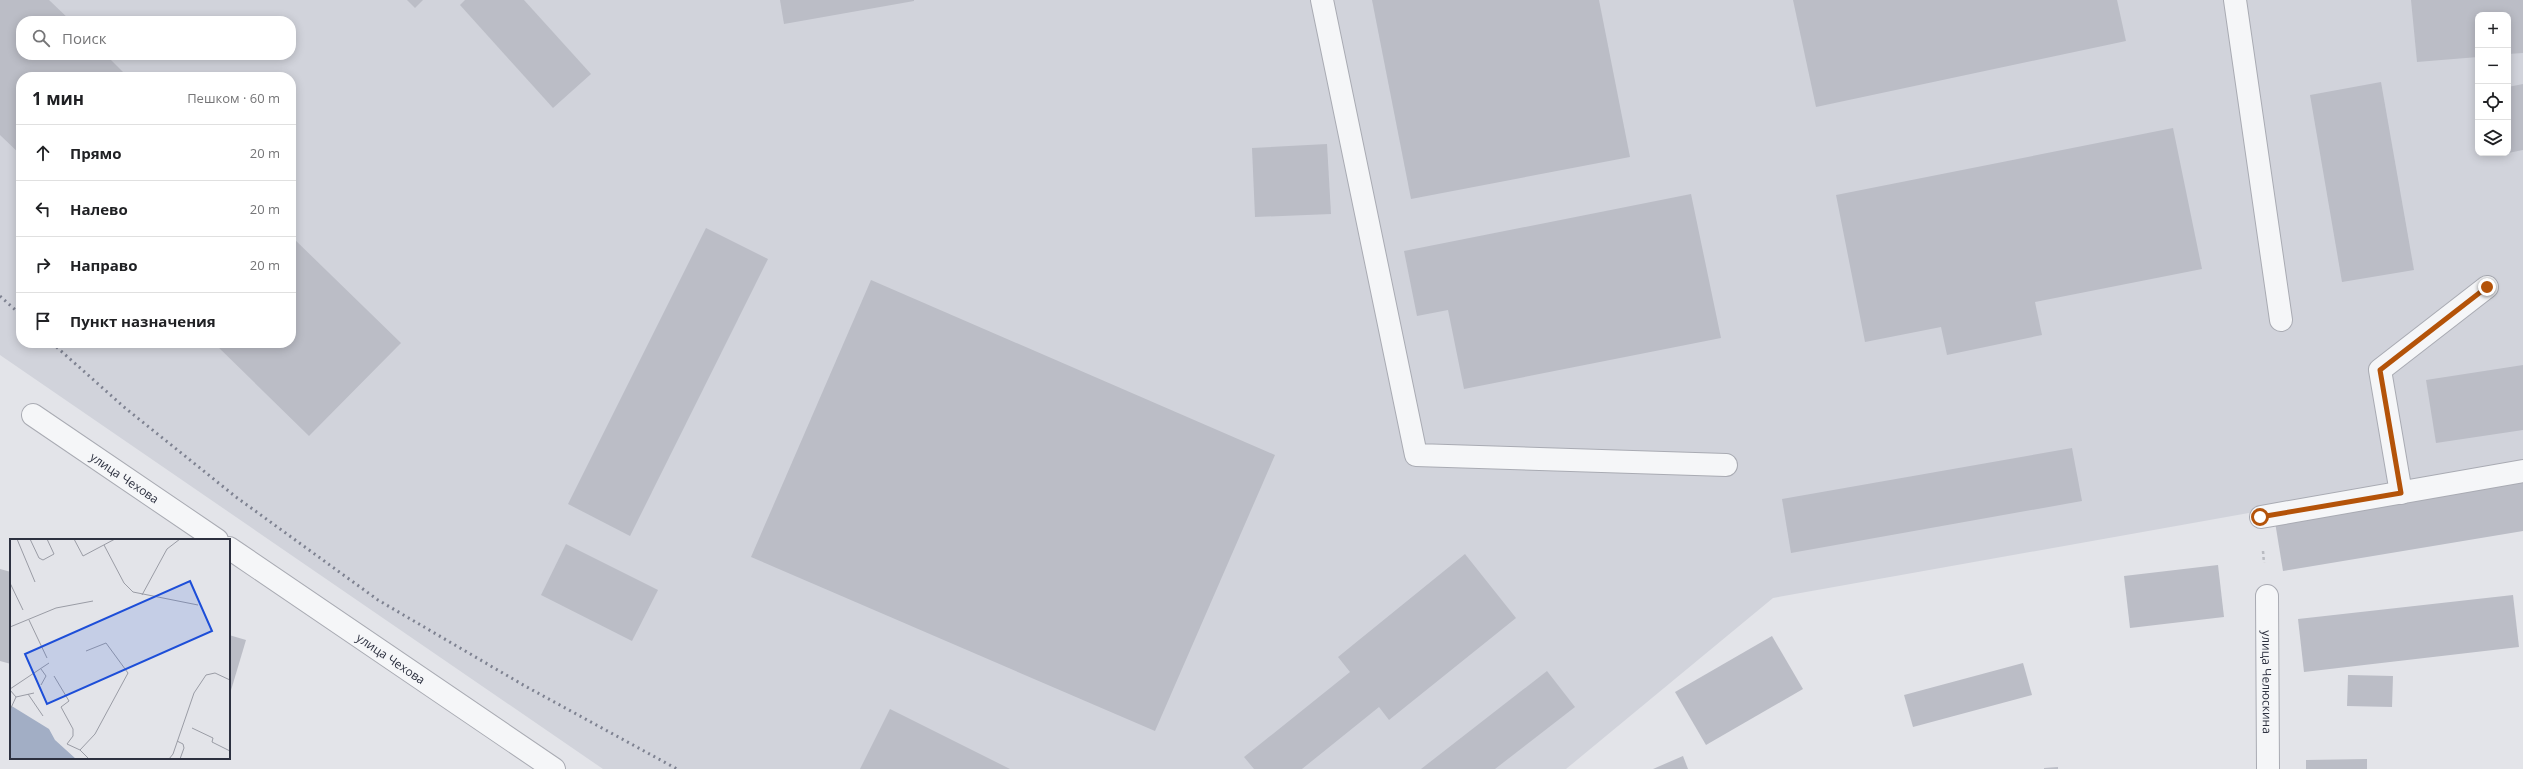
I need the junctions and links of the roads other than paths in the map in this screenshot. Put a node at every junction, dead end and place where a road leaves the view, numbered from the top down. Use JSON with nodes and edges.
{"nodes":[{"id":1,"x":1322,"y":0,"type":"edge"},
{"id":2,"x":2235,"y":0,"type":"edge"},
{"id":3,"x":2487,"y":287,"type":"dead end"},
{"id":4,"x":2281,"y":320,"type":"dead end"},
{"id":5,"x":33,"y":415,"type":"dead end"},
{"id":6,"x":1726,"y":465,"type":"dead end"},
{"id":7,"x":2523,"y":471,"type":"edge"},
{"id":8,"x":2401,"y":493,"type":"junction"},
{"id":9,"x":2260,"y":517,"type":"road end"},
{"id":10,"x":216,"y":539,"type":"edge"},
{"id":11,"x":230,"y":549,"type":"edge"},
{"id":12,"x":2267,"y":596,"type":"road end"},
{"id":13,"x":554,"y":769,"type":"edge"},
{"id":14,"x":2268,"y":769,"type":"edge"}],
"edges":[{"from":1,"to":6,"type":"street"},
{"from":2,"to":4,"type":"street"},
{"from":3,"to":8,"type":"street"},
{"from":5,"to":10,"type":"street","name":"улица Чехова"},
{"from":7,"to":8,"type":"street"},
{"from":8,"to":9,"type":"street"},
{"from":11,"to":13,"type":"street","name":"улица Чехова"},
{"from":12,"to":14,"type":"street","name":"улица Челюскина"}]}
